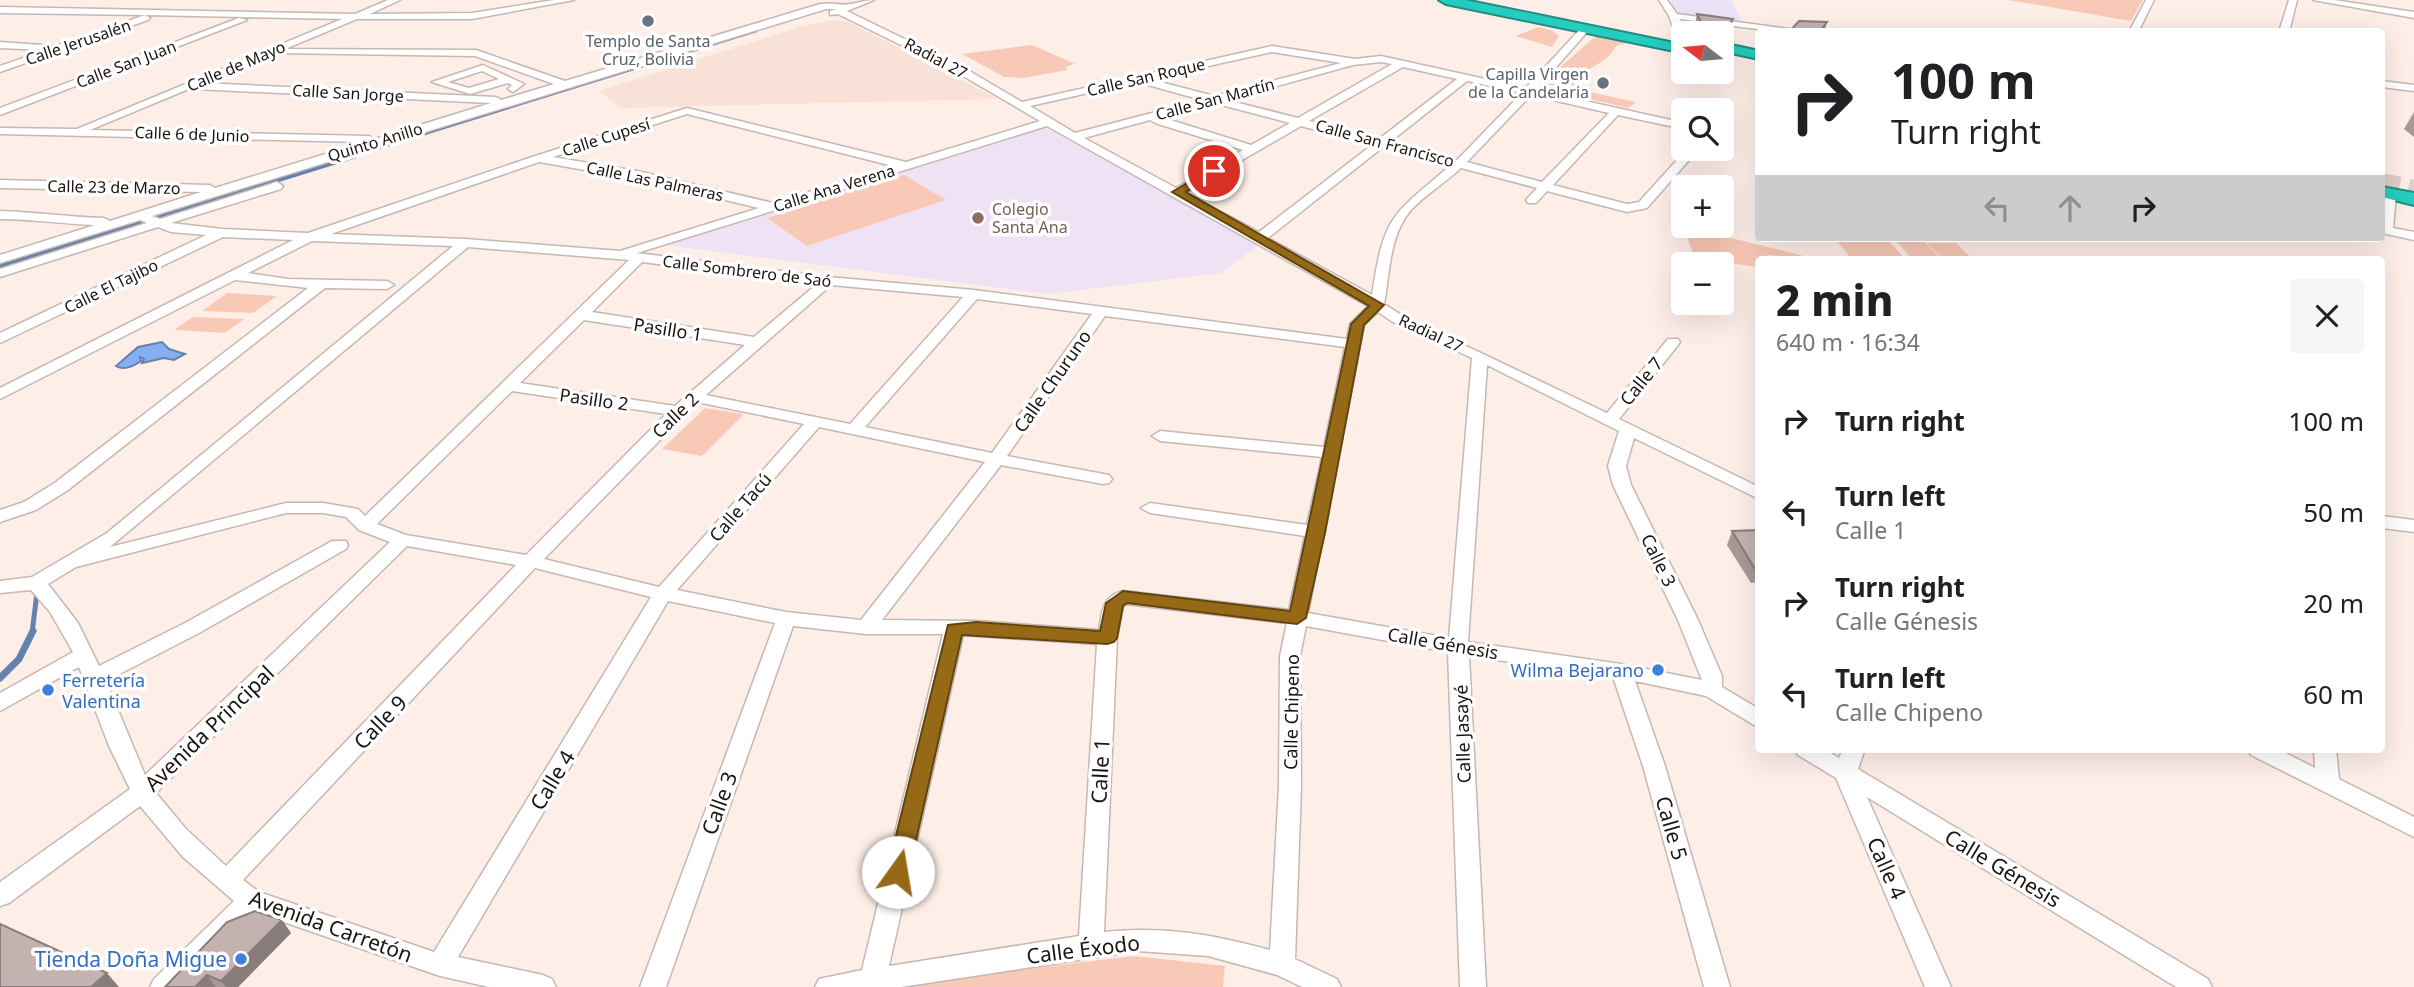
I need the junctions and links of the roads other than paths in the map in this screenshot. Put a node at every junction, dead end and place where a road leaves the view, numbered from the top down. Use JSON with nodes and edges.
{"nodes":[{"id":1,"x":396,"y":0,"type":"edge"},
{"id":2,"x":570,"y":0,"type":"edge"},
{"id":3,"x":810,"y":0,"type":"edge"},
{"id":4,"x":845,"y":0,"type":"edge"},
{"id":5,"x":870,"y":0,"type":"edge"},
{"id":6,"x":1446,"y":0,"type":"edge"},
{"id":7,"x":1484,"y":0,"type":"edge"},
{"id":8,"x":1663,"y":0,"type":"edge"},
{"id":9,"x":2150,"y":0,"type":"edge"},
{"id":10,"x":2293,"y":0,"type":"edge"},
{"id":11,"x":2317,"y":0,"type":"edge"},
{"id":12,"x":823,"y":6,"type":"junction"},
{"id":13,"x":0,"y":10,"type":"edge"},
{"id":14,"x":839,"y":11,"type":"junction"},
{"id":15,"x":156,"y":15,"type":"junction"},
{"id":16,"x":2414,"y":15,"type":"edge"},
{"id":17,"x":253,"y":16,"type":"junction"},
{"id":18,"x":1674,"y":16,"type":"junction"},
{"id":19,"x":353,"y":18,"type":"junction"},
{"id":20,"x":1676,"y":21,"type":"edge"},
{"id":21,"x":783,"y":24,"type":"junction"},
{"id":22,"x":751,"y":28,"type":"junction"},
{"id":23,"x":1774,"y":28,"type":"edge"},
{"id":24,"x":2135,"y":28,"type":"edge"},
{"id":25,"x":2285,"y":28,"type":"edge"},
{"id":26,"x":1585,"y":29,"type":"junction"},
{"id":27,"x":1671,"y":40,"type":"edge"},
{"id":28,"x":1671,"y":41,"type":"edge"},
{"id":29,"x":0,"y":46,"type":"edge"},
{"id":30,"x":62,"y":47,"type":"junction"},
{"id":31,"x":1734,"y":50,"type":"edge"},
{"id":32,"x":270,"y":52,"type":"junction"},
{"id":33,"x":1755,"y":54,"type":"edge"},
{"id":34,"x":1734,"y":59,"type":"edge"},
{"id":35,"x":1355,"y":62,"type":"junction"},
{"id":36,"x":1402,"y":63,"type":"junction"},
{"id":37,"x":1755,"y":63,"type":"edge"},
{"id":38,"x":0,"y":69,"type":"edge"},
{"id":39,"x":1465,"y":78,"type":"junction"},
{"id":40,"x":1135,"y":79,"type":"junction"},
{"id":41,"x":511,"y":84,"type":"junction"},
{"id":42,"x":564,"y":84,"type":"junction"},
{"id":43,"x":2385,"y":84,"type":"edge"},
{"id":44,"x":188,"y":86,"type":"junction"},
{"id":45,"x":2414,"y":88,"type":"edge"},
{"id":46,"x":1527,"y":92,"type":"junction"},
{"id":47,"x":530,"y":94,"type":"junction"},
{"id":48,"x":1215,"y":99,"type":"junction"},
{"id":49,"x":509,"y":101,"type":"junction"},
{"id":50,"x":1021,"y":105,"type":"junction"},
{"id":51,"x":0,"y":112,"type":"edge"},
{"id":52,"x":1615,"y":112,"type":"junction"},
{"id":53,"x":1152,"y":116,"type":"junction"},
{"id":54,"x":1301,"y":121,"type":"junction"},
{"id":55,"x":1049,"y":122,"type":"junction"},
{"id":56,"x":459,"y":123,"type":"junction"},
{"id":57,"x":1671,"y":124,"type":"edge"},
{"id":58,"x":0,"y":131,"type":"edge"},
{"id":59,"x":76,"y":131,"type":"junction"},
{"id":60,"x":1074,"y":137,"type":"junction"},
{"id":61,"x":383,"y":140,"type":"junction"},
{"id":62,"x":1383,"y":142,"type":"junction"},
{"id":63,"x":1251,"y":149,"type":"junction"},
{"id":64,"x":539,"y":158,"type":"junction"},
{"id":65,"x":1682,"y":161,"type":"edge"},
{"id":66,"x":1460,"y":164,"type":"junction"},
{"id":67,"x":906,"y":166,"type":"junction"},
{"id":68,"x":0,"y":184,"type":"edge"},
{"id":69,"x":2414,"y":184,"type":"edge"},
{"id":70,"x":1545,"y":187,"type":"junction"},
{"id":71,"x":2385,"y":188,"type":"edge"},
{"id":72,"x":2385,"y":188,"type":"edge"},
{"id":73,"x":227,"y":189,"type":"junction"},
{"id":74,"x":1178,"y":192,"type":"junction"},
{"id":75,"x":2414,"y":199,"type":"edge"},
{"id":76,"x":1532,"y":200,"type":"dead end"},
{"id":77,"x":772,"y":207,"type":"junction"},
{"id":78,"x":2385,"y":209,"type":"edge"},
{"id":79,"x":0,"y":215,"type":"edge"},
{"id":80,"x":149,"y":220,"type":"junction"},
{"id":81,"x":110,"y":225,"type":"junction"},
{"id":82,"x":223,"y":233,"type":"junction"},
{"id":83,"x":290,"y":235,"type":"junction"},
{"id":84,"x":312,"y":236,"type":"junction"},
{"id":85,"x":2414,"y":236,"type":"edge"},
{"id":86,"x":1261,"y":237,"type":"junction"},
{"id":87,"x":465,"y":243,"type":"junction"},
{"id":88,"x":0,"y":247,"type":"edge"},
{"id":89,"x":37,"y":248,"type":"junction"},
{"id":90,"x":618,"y":255,"type":"junction"},
{"id":91,"x":639,"y":258,"type":"junction"},
{"id":92,"x":0,"y":259,"type":"edge"},
{"id":93,"x":265,"y":261,"type":"junction"},
{"id":94,"x":0,"y":273,"type":"edge"},
{"id":95,"x":236,"y":276,"type":"junction"},
{"id":96,"x":828,"y":281,"type":"junction"},
{"id":97,"x":321,"y":284,"type":"junction"},
{"id":98,"x":387,"y":285,"type":"dead end"},
{"id":99,"x":974,"y":294,"type":"junction"},
{"id":100,"x":1377,"y":305,"type":"junction"},
{"id":101,"x":1102,"y":310,"type":"junction"},
{"id":102,"x":581,"y":315,"type":"junction"},
{"id":103,"x":0,"y":339,"type":"edge"},
{"id":104,"x":756,"y":342,"type":"junction"},
{"id":105,"x":1673,"y":342,"type":"dead end"},
{"id":106,"x":1353,"y":344,"type":"junction"},
{"id":107,"x":1480,"y":356,"type":"junction"},
{"id":108,"x":510,"y":386,"type":"junction"},
{"id":109,"x":0,"y":394,"type":"edge"},
{"id":110,"x":694,"y":397,"type":"junction"},
{"id":111,"x":678,"y":411,"type":"junction"},
{"id":112,"x":816,"y":420,"type":"junction"},
{"id":113,"x":1609,"y":421,"type":"junction"},
{"id":114,"x":854,"y":429,"type":"junction"},
{"id":115,"x":1628,"y":430,"type":"junction"},
{"id":116,"x":1160,"y":436,"type":"dead end"},
{"id":117,"x":1333,"y":453,"type":"junction"},
{"id":118,"x":999,"y":456,"type":"junction"},
{"id":119,"x":1103,"y":479,"type":"dead end"},
{"id":120,"x":1755,"y":492,"type":"edge"},
{"id":121,"x":1150,"y":508,"type":"dead end"},
{"id":122,"x":0,"y":516,"type":"edge"},
{"id":123,"x":2385,"y":522,"type":"edge"},
{"id":124,"x":365,"y":526,"type":"junction"},
{"id":125,"x":2414,"y":526,"type":"edge"},
{"id":126,"x":1317,"y":533,"type":"junction"},
{"id":127,"x":403,"y":540,"type":"junction"},
{"id":128,"x":339,"y":545,"type":"dead end"},
{"id":129,"x":73,"y":562,"type":"junction"},
{"id":130,"x":533,"y":562,"type":"junction"},
{"id":131,"x":36,"y":583,"type":"junction"},
{"id":132,"x":0,"y":587,"type":"edge"},
{"id":133,"x":663,"y":594,"type":"junction"},
{"id":134,"x":1118,"y":598,"type":"joint"},
{"id":135,"x":1297,"y":618,"type":"junction"},
{"id":136,"x":786,"y":619,"type":"junction"},
{"id":137,"x":866,"y":627,"type":"junction"},
{"id":138,"x":954,"y":629,"type":"junction"},
{"id":139,"x":1107,"y":638,"type":"junction"},
{"id":140,"x":1458,"y":646,"type":"junction"},
{"id":141,"x":83,"y":655,"type":"junction"},
{"id":142,"x":1621,"y":671,"type":"junction"},
{"id":143,"x":93,"y":678,"type":"junction"},
{"id":144,"x":1712,"y":690,"type":"junction"},
{"id":145,"x":0,"y":703,"type":"edge"},
{"id":146,"x":1755,"y":717,"type":"edge"},
{"id":147,"x":1812,"y":753,"type":"edge"},
{"id":148,"x":1852,"y":753,"type":"edge"},
{"id":149,"x":2267,"y":753,"type":"edge"},
{"id":150,"x":2325,"y":753,"type":"edge"},
{"id":151,"x":1845,"y":773,"type":"junction"},
{"id":152,"x":2328,"y":784,"type":"junction"},
{"id":153,"x":142,"y":792,"type":"junction"},
{"id":154,"x":2414,"y":828,"type":"edge"},
{"id":155,"x":226,"y":882,"type":"junction"},
{"id":156,"x":0,"y":896,"type":"edge"},
{"id":157,"x":251,"y":900,"type":"junction"},
{"id":158,"x":1091,"y":945,"type":"junction"},
{"id":159,"x":440,"y":965,"type":"junction"},
{"id":160,"x":1282,"y":965,"type":"junction"},
{"id":161,"x":872,"y":983,"type":"edge"},
{"id":162,"x":163,"y":987,"type":"edge"},
{"id":163,"x":542,"y":987,"type":"edge"},
{"id":164,"x":653,"y":987,"type":"edge"},
{"id":165,"x":828,"y":987,"type":"edge"},
{"id":166,"x":1328,"y":987,"type":"edge"},
{"id":167,"x":1474,"y":987,"type":"edge"},
{"id":168,"x":1717,"y":987,"type":"edge"},
{"id":169,"x":1938,"y":987,"type":"edge"},
{"id":170,"x":2199,"y":987,"type":"edge"}],
"edges":[{"from":1,"to":19,"type":"street","name":"Calle de Mayo"},
{"from":2,"to":19,"type":"street"},
{"from":3,"to":12,"type":"street"},
{"from":4,"to":12,"type":"street","name":"Quinto Anillo"},
{"from":5,"to":14,"type":"street","name":"Quinto Anillo"},
{"from":6,"to":26,"type":"highway"},
{"from":7,"to":27,"type":"highway"},
{"from":8,"to":18,"type":"street"},
{"from":9,"to":24,"type":"street"},
{"from":10,"to":25,"type":"street"},
{"from":11,"to":16,"type":"street"},
{"from":12,"to":14,"type":"street","name":"Radial 27"},
{"from":12,"to":22,"type":"street","name":"Quinto Anillo"},
{"from":13,"to":15,"type":"street"},
{"from":14,"to":21,"type":"street","name":"Quinto Anillo"},
{"from":14,"to":50,"type":"street","name":"Radial 27"},
{"from":15,"to":17,"type":"street"},
{"from":15,"to":30,"type":"street","name":"Calle Jerusalén"},
{"from":17,"to":19,"type":"street"},
{"from":17,"to":51,"type":"street","name":"Calle San Juan"},
{"from":18,"to":20,"type":"street"},
{"from":18,"to":23,"type":"street"},
{"from":19,"to":32,"type":"street","name":"Calle de Mayo"},
{"from":21,"to":22,"type":"street","name":"Quinto Anillo"},
{"from":21,"to":56,"type":"street"},
{"from":22,"to":42,"type":"street","name":"Quinto Anillo"},
{"from":26,"to":28,"type":"highway"},
{"from":26,"to":46,"type":"street"},
{"from":29,"to":30,"type":"street"},
{"from":30,"to":38,"type":"street","name":"Calle Jerusalén"},
{"from":31,"to":33,"type":"highway"},
{"from":32,"to":42,"type":"street"},
{"from":32,"to":44,"type":"street","name":"Calle de Mayo"},
{"from":34,"to":37,"type":"highway"},
{"from":35,"to":36,"type":"street"},
{"from":35,"to":40,"type":"street","name":"Calle San Roque"},
{"from":35,"to":48,"type":"street","name":"Calle San Martín"},
{"from":36,"to":39,"type":"street"},
{"from":36,"to":54,"type":"street"},
{"from":39,"to":46,"type":"street"},
{"from":39,"to":62,"type":"street"},
{"from":40,"to":48,"type":"street","name":"Calle San Francisco"},
{"from":40,"to":50,"type":"street","name":"Calle San Roque"},
{"from":41,"to":41,"type":"street"},
{"from":41,"to":47,"type":"street"},
{"from":42,"to":47,"type":"street","name":"Quinto Anillo"},
{"from":43,"to":45,"type":"street"},
{"from":44,"to":49,"type":"street","name":"Calle San Jorge"},
{"from":44,"to":59,"type":"street","name":"Calle de Mayo"},
{"from":46,"to":52,"type":"street"},
{"from":46,"to":66,"type":"street"},
{"from":47,"to":49,"type":"street","name":"Quinto Anillo"},
{"from":48,"to":53,"type":"street","name":"Calle San Martín"},
{"from":48,"to":54,"type":"street","name":"Calle San Francisco"},
{"from":49,"to":56,"type":"street","name":"Quinto Anillo"},
{"from":50,"to":55,"type":"street","name":"Radial 27"},
{"from":52,"to":57,"type":"street"},
{"from":52,"to":70,"type":"street"},
{"from":53,"to":60,"type":"street","name":"Calle San Martín"},
{"from":53,"to":63,"type":"street"},
{"from":54,"to":62,"type":"street","name":"Calle San Francisco"},
{"from":54,"to":63,"type":"street"},
{"from":55,"to":60,"type":"street","name":"Radial 27"},
{"from":55,"to":67,"type":"street","name":"Calle Ana Verena"},
{"from":56,"to":61,"type":"street","name":"Quinto Anillo"},
{"from":56,"to":80,"type":"street"},
{"from":58,"to":59,"type":"street","name":"Calle 6 de Junio"},
{"from":59,"to":61,"type":"street","name":"Calle 6 de Junio"},
{"from":60,"to":74,"type":"street","name":"Radial 27"},
{"from":61,"to":73,"type":"street","name":"Quinto Anillo"},
{"from":62,"to":66,"type":"street","name":"Calle San Francisco"},
{"from":62,"to":86,"type":"street"},
{"from":63,"to":74,"type":"street"},
{"from":64,"to":67,"type":"street","name":"Calle Cupesí"},
{"from":64,"to":77,"type":"street","name":"Calle Las Palmeras"},
{"from":64,"to":84,"type":"street","name":"Calle Cupesí"},
{"from":65,"to":70,"type":"street","name":"Calle San Francisco"},
{"from":66,"to":70,"type":"street","name":"Calle San Francisco"},
{"from":66,"to":100,"type":"street"},
{"from":67,"to":77,"type":"street","name":"Calle Ana Verena"},
{"from":68,"to":73,"type":"street","name":"Calle 23 de Marzo"},
{"from":69,"to":71,"type":"highway"},
{"from":70,"to":76,"type":"street"},
{"from":72,"to":75,"type":"highway"},
{"from":73,"to":80,"type":"street","name":"Quinto Anillo"},
{"from":74,"to":86,"type":"street","name":"Radial 27"},
{"from":77,"to":90,"type":"street","name":"Calle Ana Verena"},
{"from":78,"to":85,"type":"street"},
{"from":79,"to":81,"type":"street"},
{"from":80,"to":81,"type":"street","name":"Quinto Anillo"},
{"from":80,"to":82,"type":"street","name":"Calle Sombrero de Saó"},
{"from":80,"to":94,"type":"street"},
{"from":81,"to":89,"type":"street","name":"Quinto Anillo"},
{"from":82,"to":83,"type":"street","name":"Calle Sombrero de Saó"},
{"from":82,"to":103,"type":"street","name":"Calle El Tajibo"},
{"from":83,"to":84,"type":"street","name":"Calle Sombrero de Saó"},
{"from":83,"to":93,"type":"street"},
{"from":84,"to":87,"type":"street","name":"Calle Sombrero de Saó"},
{"from":84,"to":93,"type":"street"},
{"from":86,"to":100,"type":"street","name":"Radial 27"},
{"from":87,"to":90,"type":"street","name":"Calle Sombrero de Saó"},
{"from":87,"to":129,"type":"street"},
{"from":88,"to":89,"type":"street"},
{"from":89,"to":92,"type":"street","name":"Quinto Anillo"},
{"from":90,"to":91,"type":"street","name":"Calle Sombrero de Saó"},
{"from":91,"to":96,"type":"street","name":"Calle Sombrero de Saó"},
{"from":91,"to":102,"type":"street"},
{"from":93,"to":95,"type":"street"},
{"from":95,"to":97,"type":"street"},
{"from":95,"to":109,"type":"street"},
{"from":96,"to":99,"type":"street","name":"Calle Sombrero de Saó"},
{"from":96,"to":104,"type":"street","name":"Calle 2"},
{"from":97,"to":98,"type":"street"},
{"from":97,"to":122,"type":"street"},
{"from":99,"to":101,"type":"street","name":"Calle Sombrero de Saó"},
{"from":99,"to":114,"type":"street"},
{"from":100,"to":106,"type":"street","name":"Calle Chipeno"},
{"from":100,"to":107,"type":"street","name":"Radial 27"},
{"from":101,"to":106,"type":"street","name":"Calle Sombrero de Saó"},
{"from":101,"to":118,"type":"street","name":"Calle Churuno"},
{"from":102,"to":104,"type":"street","name":"Pasillo 1"},
{"from":102,"to":108,"type":"street"},
{"from":104,"to":110,"type":"street","name":"Calle 2"},
{"from":105,"to":113,"type":"street","name":"Calle 7"},
{"from":106,"to":117,"type":"street","name":"Calle Chipeno"},
{"from":107,"to":113,"type":"street","name":"Radial 27"},
{"from":107,"to":140,"type":"street","name":"Calle Jasayé"},
{"from":108,"to":111,"type":"street","name":"Pasillo 2"},
{"from":108,"to":124,"type":"street"},
{"from":110,"to":111,"type":"street","name":"Calle 2"},
{"from":110,"to":112,"type":"street"},
{"from":111,"to":130,"type":"street","name":"Calle 2"},
{"from":112,"to":114,"type":"street"},
{"from":112,"to":133,"type":"street","name":"Calle Tacú"},
{"from":113,"to":115,"type":"street","name":"Radial 27"},
{"from":114,"to":118,"type":"street"},
{"from":115,"to":120,"type":"street","name":"Radial 27"},
{"from":115,"to":144,"type":"street","name":"Calle 3"},
{"from":116,"to":117,"type":"street"},
{"from":117,"to":126,"type":"street","name":"Calle Chipeno"},
{"from":118,"to":119,"type":"street"},
{"from":118,"to":137,"type":"street","name":"Calle Churuno"},
{"from":121,"to":126,"type":"street"},
{"from":123,"to":125,"type":"street"},
{"from":124,"to":127,"type":"street"},
{"from":124,"to":129,"type":"street"},
{"from":126,"to":135,"type":"street","name":"Calle Chipeno"},
{"from":127,"to":130,"type":"street"},
{"from":127,"to":153,"type":"street","name":"Avenida Principal"},
{"from":128,"to":143,"type":"street"},
{"from":129,"to":131,"type":"street"},
{"from":130,"to":133,"type":"street"},
{"from":130,"to":155,"type":"street","name":"Calle 9"},
{"from":131,"to":132,"type":"street"},
{"from":131,"to":141,"type":"street","name":"Avenida Carretón"},
{"from":133,"to":136,"type":"street"},
{"from":133,"to":159,"type":"street","name":"Calle 4"},
{"from":134,"to":135,"type":"street","name":"Calle Génesis"},
{"from":134,"to":139,"type":"street","name":"Calle 1"},
{"from":135,"to":140,"type":"street","name":"Calle Génesis"},
{"from":135,"to":160,"type":"street","name":"Calle Chipeno"},
{"from":136,"to":137,"type":"street"},
{"from":136,"to":164,"type":"street","name":"Calle 3"},
{"from":137,"to":138,"type":"street"},
{"from":138,"to":139,"type":"street"},
{"from":138,"to":161,"type":"street"},
{"from":139,"to":158,"type":"street","name":"Calle 1"},
{"from":140,"to":142,"type":"street","name":"Calle Génesis"},
{"from":140,"to":167,"type":"street","name":"Calle Jasayé"},
{"from":141,"to":143,"type":"street","name":"Avenida Carretón"},
{"from":141,"to":145,"type":"street"},
{"from":142,"to":144,"type":"street","name":"Calle Génesis"},
{"from":142,"to":168,"type":"street","name":"Calle 5"},
{"from":143,"to":153,"type":"street","name":"Avenida Carretón"},
{"from":144,"to":146,"type":"street","name":"Calle Génesis"},
{"from":147,"to":151,"type":"street","name":"Calle Génesis"},
{"from":148,"to":151,"type":"street"},
{"from":149,"to":152,"type":"street"},
{"from":150,"to":152,"type":"street"},
{"from":151,"to":169,"type":"street","name":"Calle 4"},
{"from":151,"to":170,"type":"street","name":"Calle Génesis"},
{"from":152,"to":154,"type":"street"},
{"from":153,"to":155,"type":"street","name":"Avenida Carretón"},
{"from":153,"to":156,"type":"street","name":"Avenida Principal"},
{"from":155,"to":157,"type":"street","name":"Avenida Carretón"},
{"from":157,"to":159,"type":"street","name":"Avenida Carretón"},
{"from":157,"to":162,"type":"street"},
{"from":158,"to":160,"type":"street","name":"Calle Éxodo"},
{"from":158,"to":161,"type":"street","name":"Calle Éxodo"},
{"from":159,"to":163,"type":"street","name":"Avenida Carretón"},
{"from":160,"to":166,"type":"street","name":"Calle Éxodo"},
{"from":161,"to":165,"type":"street"}]}
